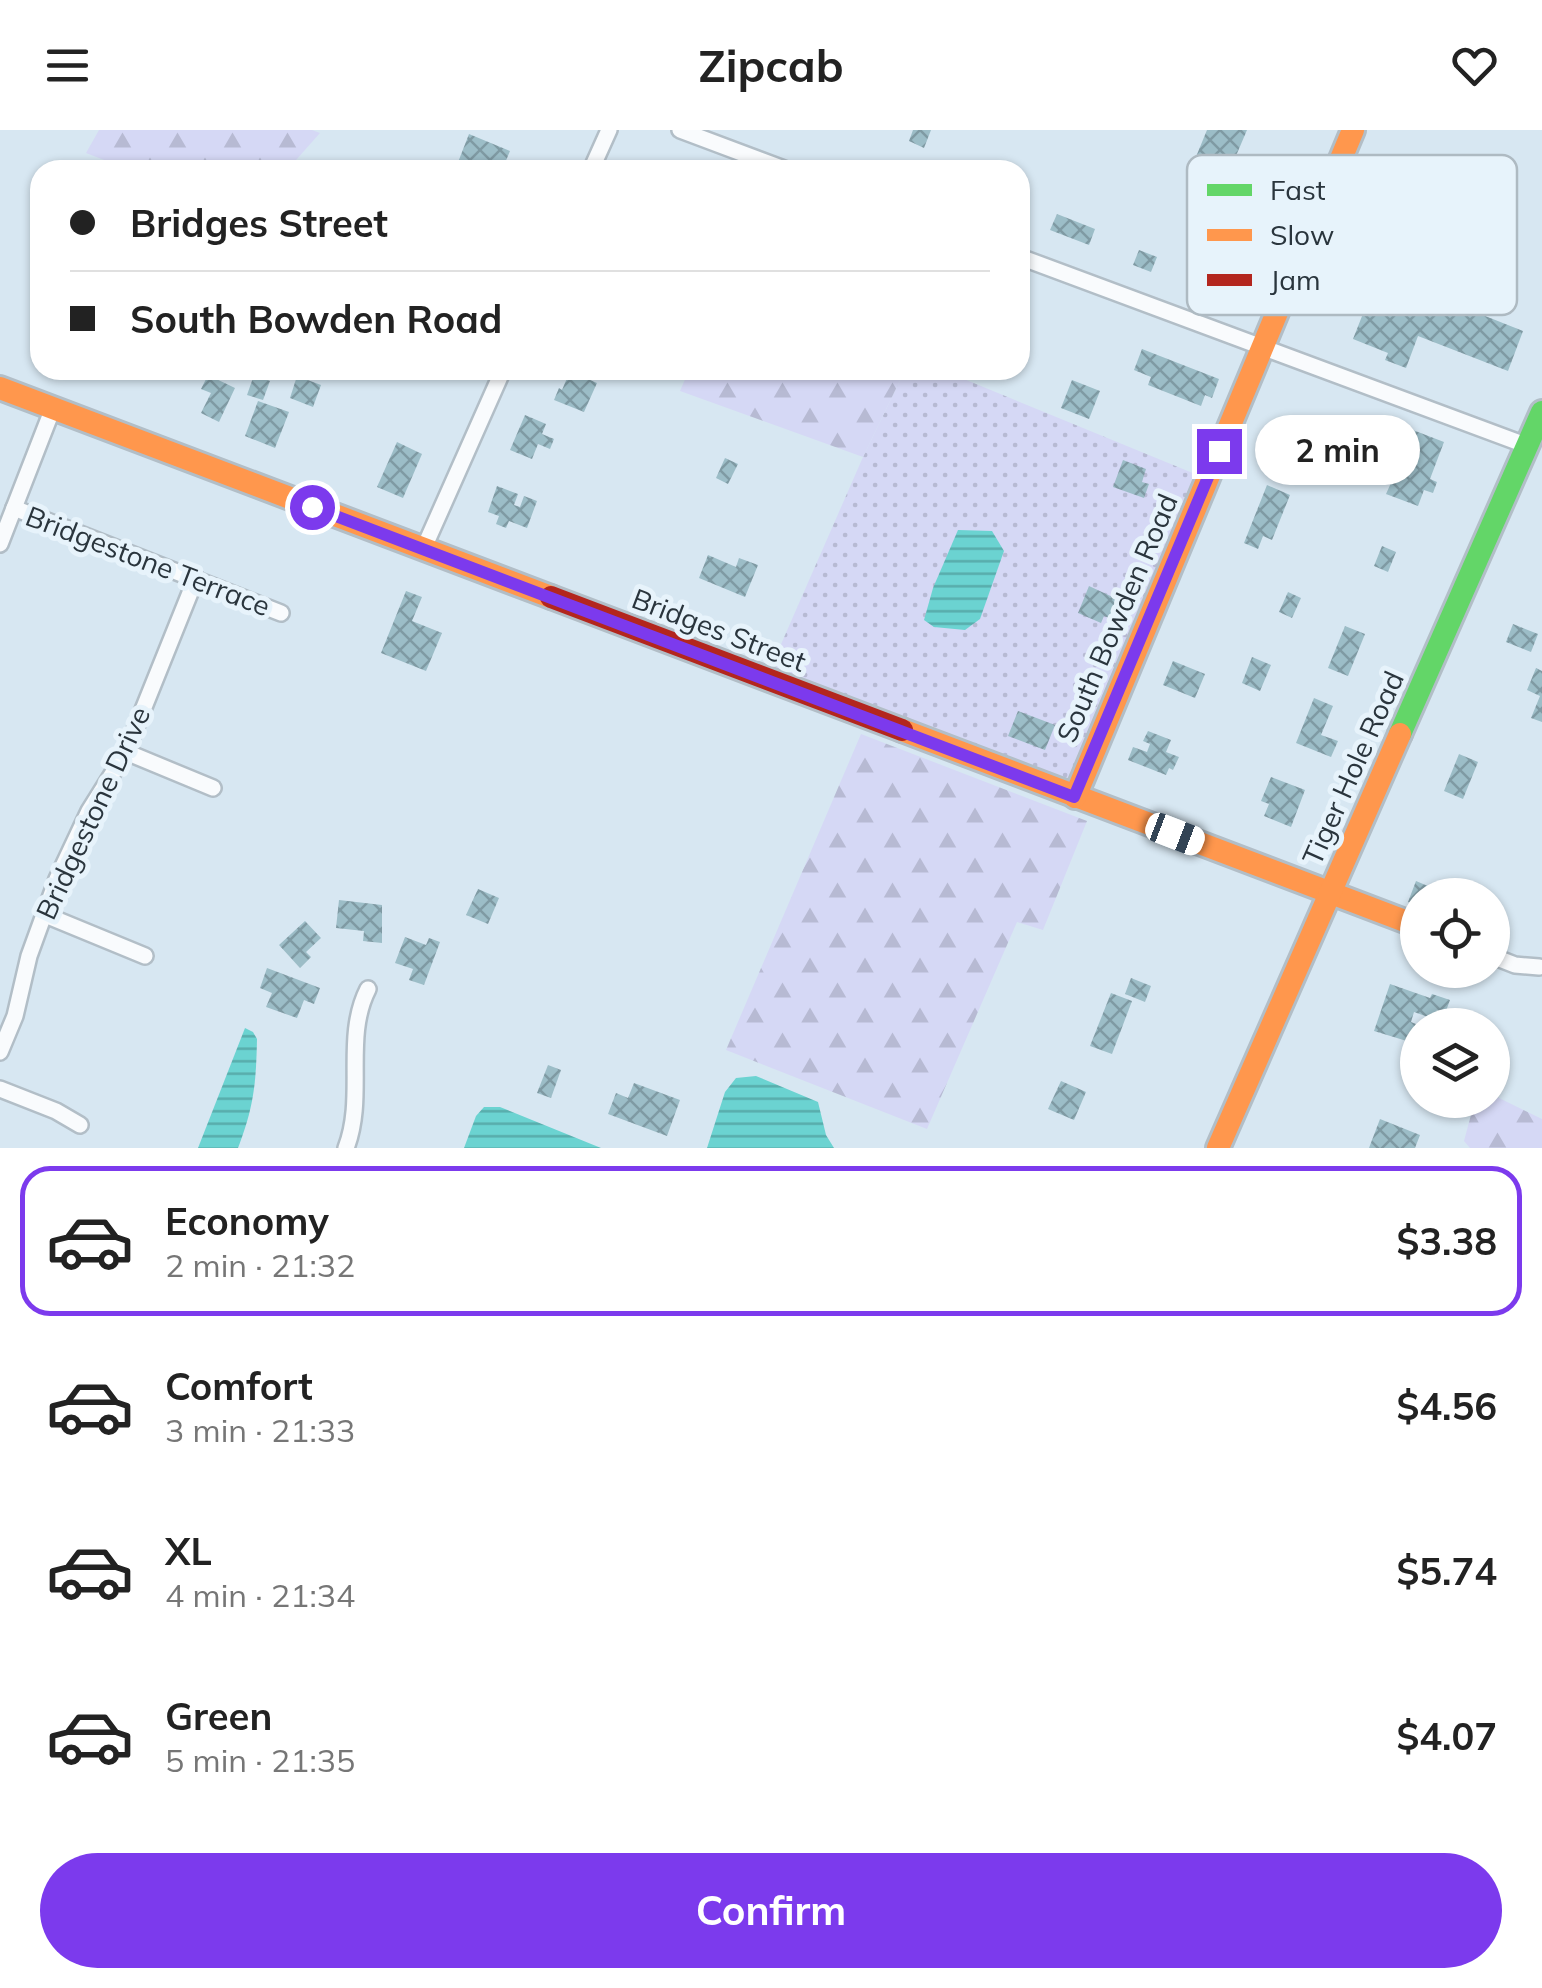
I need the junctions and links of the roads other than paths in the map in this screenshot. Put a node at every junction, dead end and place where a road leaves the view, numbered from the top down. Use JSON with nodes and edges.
{"nodes":[{"id":1,"x":609,"y":130,"type":"edge"},
{"id":2,"x":680,"y":130,"type":"edge"},
{"id":3,"x":1353,"y":130,"type":"edge"},
{"id":4,"x":1343,"y":155,"type":"edge"},
{"id":5,"x":596,"y":160,"type":"edge"},
{"id":6,"x":760,"y":160,"type":"edge"},
{"id":7,"x":1030,"y":261,"type":"edge"},
{"id":8,"x":1275,"y":315,"type":"edge"},
{"id":9,"x":1262,"y":347,"type":"junction"},
{"id":10,"x":498,"y":380,"type":"edge"},
{"id":11,"x":0,"y":388,"type":"edge"},
{"id":12,"x":53,"y":408,"type":"junction"},
{"id":13,"x":1542,"y":412,"type":"edge"},
{"id":14,"x":1528,"y":446,"type":"junction"},
{"id":15,"x":14,"y":508,"type":"junction"},
{"id":16,"x":0,"y":544,"type":"edge"},
{"id":17,"x":423,"y":550,"type":"junction"},
{"id":18,"x":196,"y":578,"type":"junction"},
{"id":19,"x":282,"y":613,"type":"dead end"},
{"id":20,"x":126,"y":752,"type":"junction"},
{"id":21,"x":213,"y":788,"type":"dead end"},
{"id":22,"x":1074,"y":797,"type":"junction"},
{"id":23,"x":1331,"y":892,"type":"junction"},
{"id":24,"x":44,"y":914,"type":"junction"},
{"id":25,"x":1400,"y":919,"type":"edge"},
{"id":26,"x":146,"y":956,"type":"dead end"},
{"id":27,"x":1510,"y":963,"type":"edge"},
{"id":28,"x":1539,"y":968,"type":"dead end"},
{"id":29,"x":368,"y":989,"type":"dead end"},
{"id":30,"x":0,"y":1052,"type":"edge"},
{"id":31,"x":0,"y":1089,"type":"edge"},
{"id":32,"x":80,"y":1125,"type":"dead end"},
{"id":33,"x":346,"y":1148,"type":"edge"},
{"id":34,"x":1218,"y":1148,"type":"edge"}],
"edges":[{"from":1,"to":5,"type":"street"},
{"from":2,"to":6,"type":"street"},
{"from":3,"to":4,"type":"street","name":"South Bowden Road"},
{"from":7,"to":9,"type":"street"},
{"from":8,"to":9,"type":"street","name":"South Bowden Road"},
{"from":9,"to":14,"type":"street"},
{"from":9,"to":22,"type":"street","name":"South Bowden Road"},
{"from":10,"to":17,"type":"street"},
{"from":11,"to":12,"type":"street","name":"Bridges Street"},
{"from":12,"to":15,"type":"street"},
{"from":12,"to":17,"type":"street","name":"Bridges Street"},
{"from":13,"to":14,"type":"street","name":"Tiger Hole Road"},
{"from":14,"to":23,"type":"street","name":"Tiger Hole Road"},
{"from":15,"to":16,"type":"street"},
{"from":15,"to":18,"type":"street","name":"Bridgestone Terrace"},
{"from":17,"to":22,"type":"street","name":"Bridges Street"},
{"from":18,"to":19,"type":"street","name":"Bridgestone Terrace"},
{"from":18,"to":20,"type":"street","name":"Bridgestone Drive"},
{"from":20,"to":21,"type":"street"},
{"from":20,"to":24,"type":"street","name":"Bridgestone Drive"},
{"from":22,"to":23,"type":"street","name":"Bridges Street"},
{"from":23,"to":25,"type":"street","name":"Bridges Street"},
{"from":23,"to":34,"type":"street","name":"Tiger Hole Road"},
{"from":24,"to":26,"type":"street"},
{"from":24,"to":30,"type":"street","name":"Bridgestone Drive"},
{"from":27,"to":28,"type":"street"},
{"from":29,"to":33,"type":"street"},
{"from":31,"to":32,"type":"street"}]}
